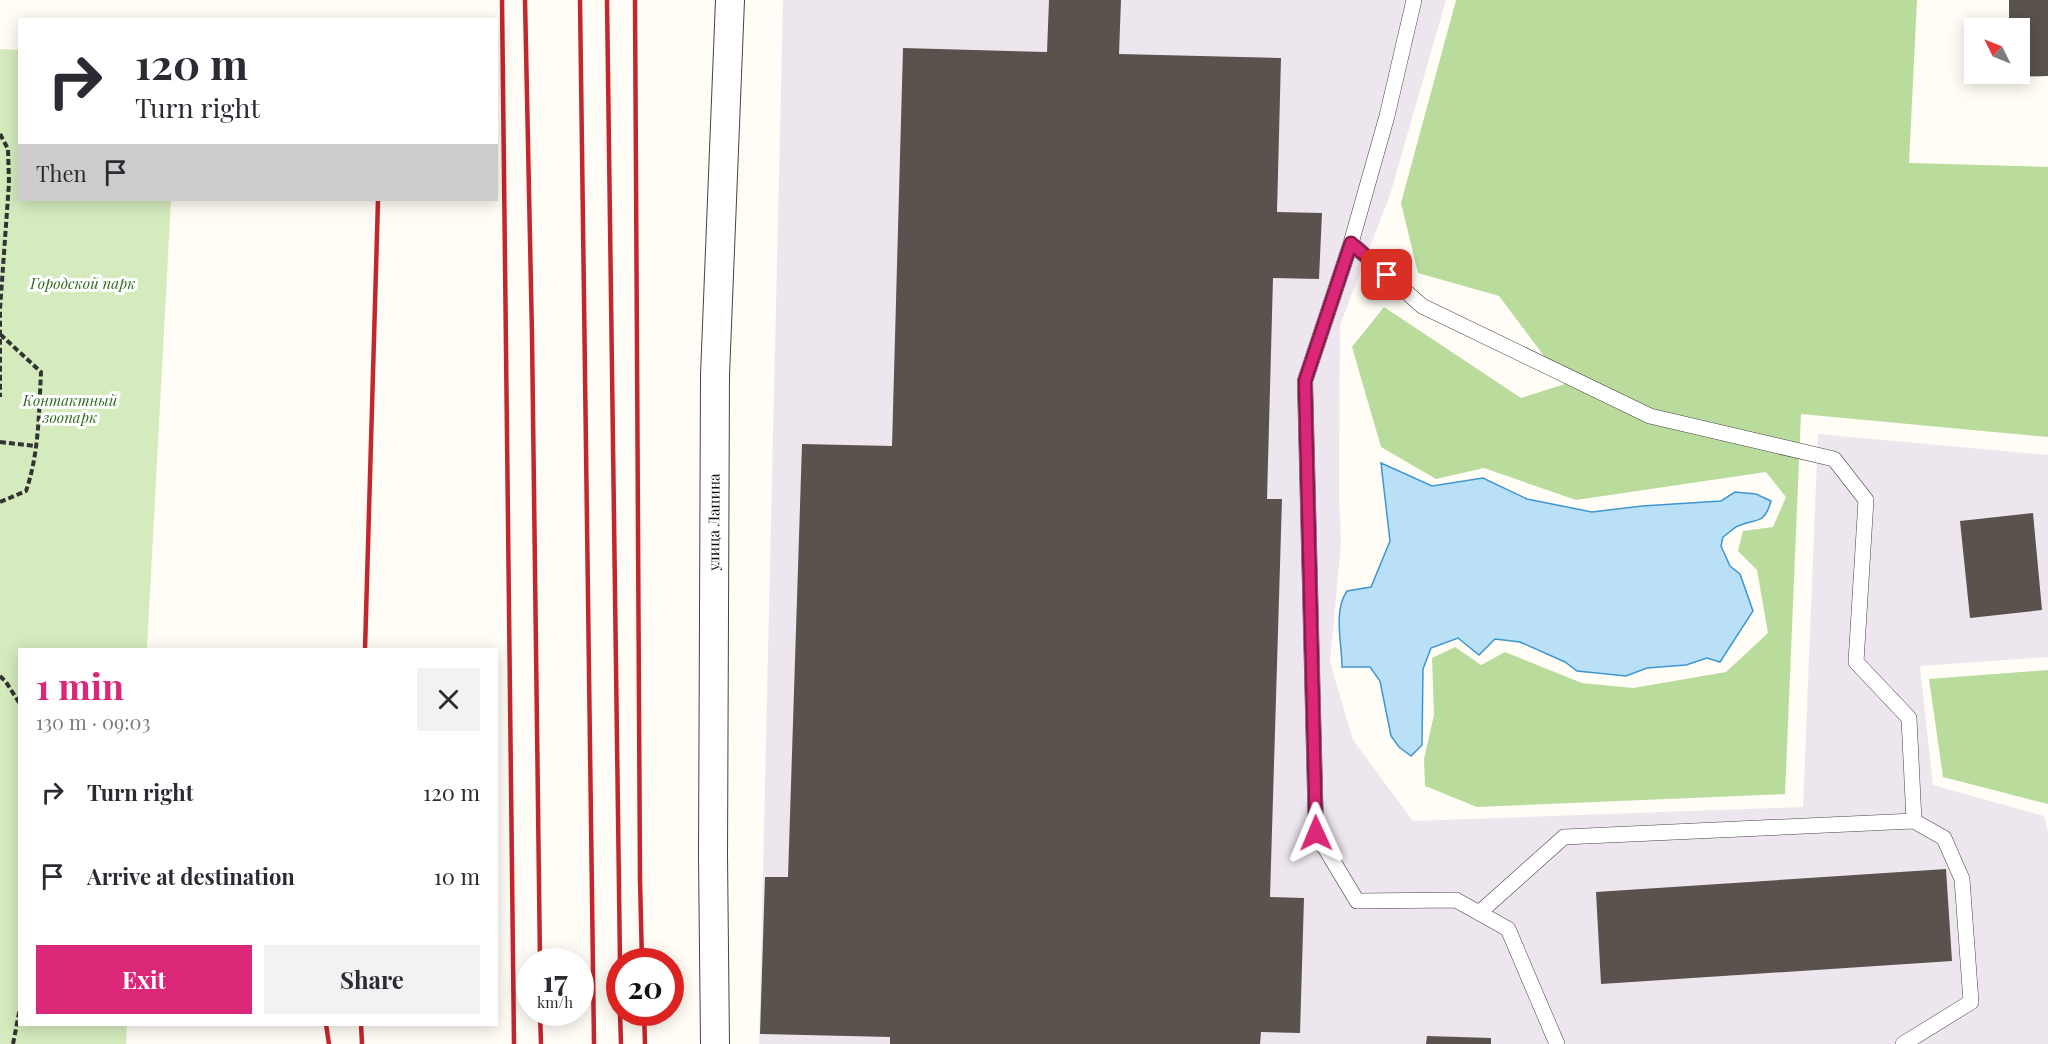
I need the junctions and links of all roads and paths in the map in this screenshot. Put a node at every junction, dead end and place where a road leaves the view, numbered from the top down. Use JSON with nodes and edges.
{"nodes":[{"id":1,"x":730,"y":0,"type":"edge"},
{"id":2,"x":1414,"y":0,"type":"edge"},
{"id":3,"x":0,"y":134,"type":"edge"},
{"id":4,"x":1351,"y":243,"type":"junction"},
{"id":5,"x":1,"y":335,"type":"edge"},
{"id":6,"x":0,"y":397,"type":"edge"},
{"id":7,"x":0,"y":442,"type":"edge"},
{"id":8,"x":34,"y":446,"type":"junction"},
{"id":9,"x":0,"y":502,"type":"edge"},
{"id":10,"x":0,"y":676,"type":"edge"},
{"id":11,"x":18,"y":701,"type":"edge"},
{"id":12,"x":1914,"y":821,"type":"junction"},
{"id":13,"x":1479,"y":913,"type":"junction"},
{"id":14,"x":18,"y":1018,"type":"edge"},
{"id":15,"x":13,"y":1044,"type":"edge"},
{"id":16,"x":715,"y":1044,"type":"edge"},
{"id":17,"x":1557,"y":1044,"type":"edge"},
{"id":18,"x":1903,"y":1044,"type":"edge"}],
"edges":[{"from":1,"to":16,"type":"street","name":"улица Лапина"},
{"from":2,"to":4,"type":"lane"},
{"from":3,"to":5,"type":"path"},
{"from":4,"to":12,"type":"lane"},
{"from":4,"to":13,"type":"lane"},
{"from":5,"to":6,"type":"path"},
{"from":5,"to":8,"type":"path"},
{"from":7,"to":8,"type":"path"},
{"from":8,"to":9,"type":"path"},
{"from":10,"to":11,"type":"path"},
{"from":12,"to":13,"type":"lane"},
{"from":12,"to":18,"type":"lane"},
{"from":13,"to":17,"type":"lane"},
{"from":14,"to":15,"type":"path"}]}
